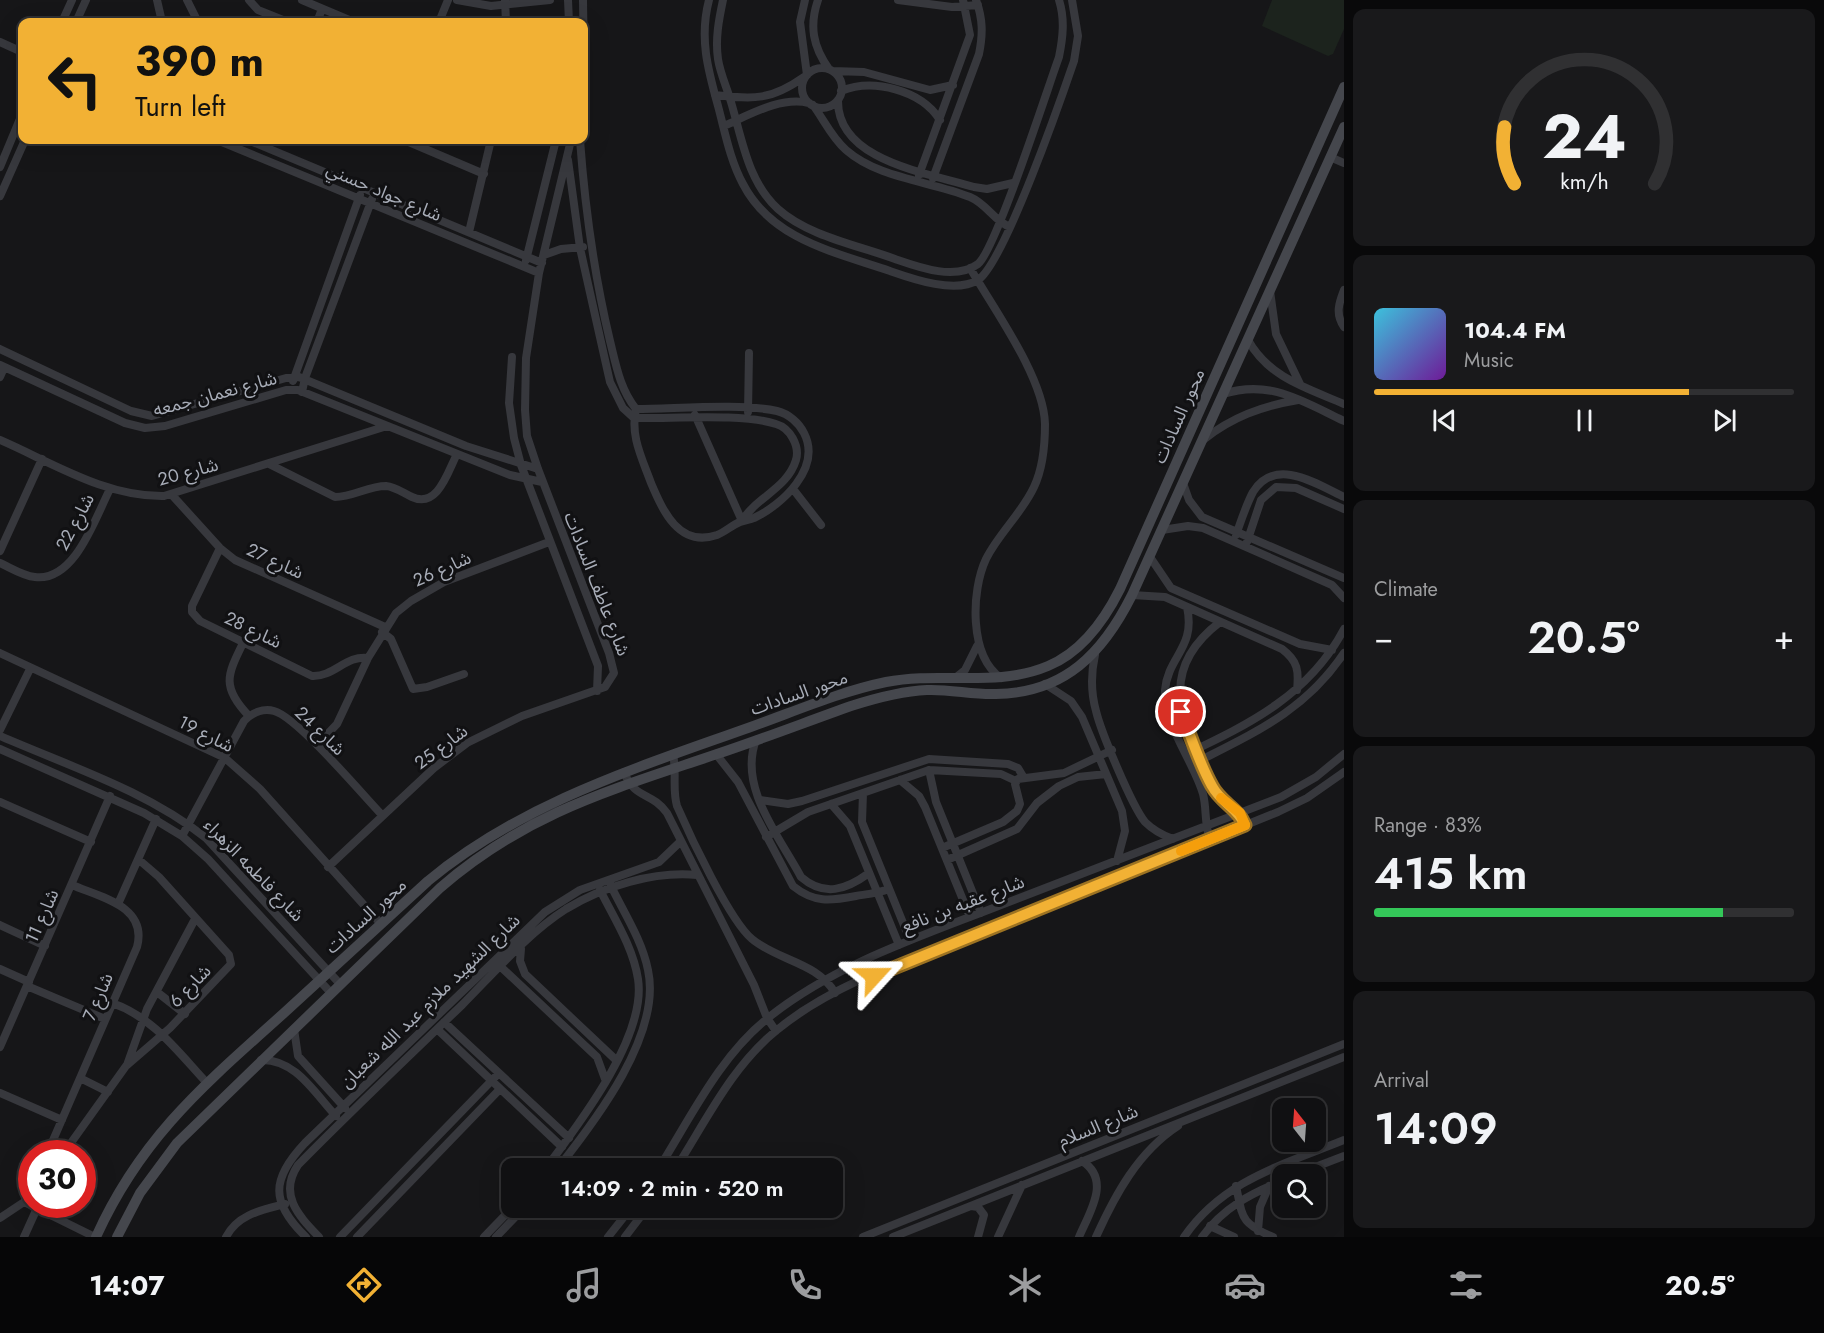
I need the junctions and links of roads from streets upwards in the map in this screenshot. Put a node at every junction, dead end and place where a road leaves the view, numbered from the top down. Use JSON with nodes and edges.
{"nodes":[{"id":1,"x":72,"y":0,"type":"edge"},
{"id":2,"x":86,"y":0,"type":"edge"},
{"id":3,"x":157,"y":0,"type":"edge"},
{"id":4,"x":187,"y":0,"type":"edge"},
{"id":5,"x":249,"y":0,"type":"edge"},
{"id":6,"x":303,"y":0,"type":"edge"},
{"id":7,"x":448,"y":0,"type":"edge"},
{"id":8,"x":457,"y":0,"type":"edge"},
{"id":9,"x":550,"y":0,"type":"edge"},
{"id":10,"x":568,"y":0,"type":"edge"},
{"id":11,"x":583,"y":0,"type":"edge"},
{"id":12,"x":709,"y":0,"type":"edge"},
{"id":13,"x":723,"y":0,"type":"edge"},
{"id":14,"x":805,"y":0,"type":"edge"},
{"id":15,"x":818,"y":0,"type":"edge"},
{"id":16,"x":898,"y":0,"type":"edge"},
{"id":17,"x":1059,"y":0,"type":"edge"},
{"id":18,"x":1072,"y":0,"type":"edge"},
{"id":19,"x":977,"y":2,"type":"edge"},
{"id":20,"x":506,"y":3,"type":"edge"},
{"id":21,"x":964,"y":4,"type":"edge"},
{"id":22,"x":322,"y":9,"type":"junction"},
{"id":23,"x":64,"y":18,"type":"edge"},
{"id":24,"x":78,"y":18,"type":"edge"},
{"id":25,"x":161,"y":18,"type":"edge"},
{"id":26,"x":196,"y":18,"type":"edge"},
{"id":27,"x":279,"y":18,"type":"edge"},
{"id":28,"x":319,"y":18,"type":"edge"},
{"id":29,"x":344,"y":18,"type":"edge"},
{"id":30,"x":441,"y":18,"type":"edge"},
{"id":31,"x":569,"y":18,"type":"edge"},
{"id":32,"x":583,"y":18,"type":"edge"},
{"id":33,"x":0,"y":42,"type":"edge"},
{"id":34,"x":18,"y":50,"type":"edge"},
{"id":35,"x":831,"y":70,"type":"junction"},
{"id":36,"x":806,"y":76,"type":"junction"},
{"id":37,"x":953,"y":85,"type":"junction"},
{"id":38,"x":1344,"y":87,"type":"edge"},
{"id":39,"x":842,"y":91,"type":"junction"},
{"id":40,"x":715,"y":95,"type":"junction"},
{"id":41,"x":729,"y":97,"type":"junction"},
{"id":42,"x":838,"y":100,"type":"junction"},
{"id":43,"x":811,"y":104,"type":"junction"},
{"id":44,"x":736,"y":120,"type":"junction"},
{"id":45,"x":940,"y":120,"type":"junction"},
{"id":46,"x":18,"y":123,"type":"edge"},
{"id":47,"x":724,"y":126,"type":"junction"},
{"id":48,"x":1344,"y":127,"type":"edge"},
{"id":49,"x":23,"y":144,"type":"edge"},
{"id":50,"x":227,"y":144,"type":"edge"},
{"id":51,"x":258,"y":144,"type":"edge"},
{"id":52,"x":413,"y":144,"type":"edge"},
{"id":53,"x":490,"y":144,"type":"edge"},
{"id":54,"x":555,"y":144,"type":"edge"},
{"id":55,"x":570,"y":144,"type":"edge"},
{"id":56,"x":580,"y":144,"type":"edge"},
{"id":57,"x":567,"y":154,"type":"junction"},
{"id":58,"x":1330,"y":157,"type":"junction"},
{"id":59,"x":1344,"y":163,"type":"edge"},
{"id":60,"x":0,"y":166,"type":"edge"},
{"id":61,"x":921,"y":170,"type":"junction"},
{"id":62,"x":484,"y":174,"type":"junction"},
{"id":63,"x":934,"y":175,"type":"junction"},
{"id":64,"x":917,"y":180,"type":"junction"},
{"id":65,"x":1013,"y":183,"type":"junction"},
{"id":66,"x":930,"y":185,"type":"junction"},
{"id":67,"x":363,"y":188,"type":"junction"},
{"id":68,"x":375,"y":192,"type":"junction"},
{"id":69,"x":0,"y":196,"type":"edge"},
{"id":70,"x":359,"y":198,"type":"junction"},
{"id":71,"x":371,"y":202,"type":"junction"},
{"id":72,"x":999,"y":223,"type":"junction"},
{"id":73,"x":1010,"y":227,"type":"junction"},
{"id":74,"x":469,"y":232,"type":"junction"},
{"id":75,"x":591,"y":246,"type":"junction"},
{"id":76,"x":580,"y":248,"type":"junction"},
{"id":77,"x":527,"y":256,"type":"junction"},
{"id":78,"x":543,"y":259,"type":"junction"},
{"id":79,"x":525,"y":267,"type":"junction"},
{"id":80,"x":970,"y":268,"type":"junction"},
{"id":81,"x":539,"y":273,"type":"junction"},
{"id":82,"x":1261,"y":274,"type":"junction"},
{"id":83,"x":977,"y":280,"type":"junction"},
{"id":84,"x":1273,"y":286,"type":"junction"},
{"id":85,"x":1344,"y":290,"type":"edge"},
{"id":86,"x":1344,"y":327,"type":"edge"},
{"id":87,"x":1248,"y":340,"type":"junction"},
{"id":88,"x":0,"y":349,"type":"edge"},
{"id":89,"x":749,"y":353,"type":"dead end"},
{"id":90,"x":512,"y":357,"type":"dead end"},
{"id":91,"x":33,"y":365,"type":"junction"},
{"id":92,"x":2,"y":367,"type":"edge"},
{"id":93,"x":0,"y":377,"type":"edge"},
{"id":94,"x":294,"y":377,"type":"junction"},
{"id":95,"x":305,"y":378,"type":"junction"},
{"id":96,"x":29,"y":379,"type":"junction"},
{"id":97,"x":65,"y":380,"type":"junction"},
{"id":98,"x":1300,"y":384,"type":"junction"},
{"id":99,"x":291,"y":390,"type":"junction"},
{"id":100,"x":302,"y":392,"type":"junction"},
{"id":101,"x":62,"y":394,"type":"junction"},
{"id":102,"x":1223,"y":394,"type":"junction"},
{"id":103,"x":1298,"y":400,"type":"junction"},
{"id":104,"x":1344,"y":404,"type":"edge"},
{"id":105,"x":636,"y":409,"type":"junction"},
{"id":106,"x":692,"y":409,"type":"junction"},
{"id":107,"x":748,"y":409,"type":"junction"},
{"id":108,"x":1199,"y":412,"type":"junction"},
{"id":109,"x":1213,"y":417,"type":"junction"},
{"id":110,"x":634,"y":418,"type":"junction"},
{"id":111,"x":696,"y":419,"type":"junction"},
{"id":112,"x":748,"y":419,"type":"junction"},
{"id":113,"x":1344,"y":421,"type":"edge"},
{"id":114,"x":387,"y":426,"type":"junction"},
{"id":115,"x":527,"y":436,"type":"junction"},
{"id":116,"x":514,"y":438,"type":"junction"},
{"id":117,"x":0,"y":440,"type":"edge"},
{"id":118,"x":1202,"y":441,"type":"junction"},
{"id":119,"x":457,"y":454,"type":"junction"},
{"id":120,"x":42,"y":459,"type":"junction"},
{"id":121,"x":269,"y":464,"type":"junction"},
{"id":122,"x":521,"y":465,"type":"junction"},
{"id":123,"x":538,"y":470,"type":"junction"},
{"id":124,"x":526,"y":480,"type":"junction"},
{"id":125,"x":542,"y":482,"type":"junction"},
{"id":126,"x":1183,"y":483,"type":"junction"},
{"id":127,"x":110,"y":489,"type":"junction"},
{"id":128,"x":793,"y":489,"type":"junction"},
{"id":129,"x":172,"y":495,"type":"junction"},
{"id":130,"x":1344,"y":497,"type":"edge"},
{"id":131,"x":1344,"y":509,"type":"edge"},
{"id":132,"x":742,"y":521,"type":"junction"},
{"id":133,"x":821,"y":525,"type":"dead end"},
{"id":134,"x":1162,"y":530,"type":"junction"},
{"id":135,"x":1237,"y":532,"type":"junction"},
{"id":136,"x":1248,"y":537,"type":"junction"},
{"id":137,"x":1234,"y":541,"type":"junction"},
{"id":138,"x":549,"y":542,"type":"junction"},
{"id":139,"x":1245,"y":546,"type":"junction"},
{"id":140,"x":220,"y":548,"type":"junction"},
{"id":141,"x":0,"y":551,"type":"edge"},
{"id":142,"x":1150,"y":557,"type":"junction"},
{"id":143,"x":0,"y":563,"type":"edge"},
{"id":144,"x":1344,"y":578,"type":"edge"},
{"id":145,"x":1132,"y":595,"type":"junction"},
{"id":146,"x":1344,"y":598,"type":"edge"},
{"id":147,"x":1209,"y":606,"type":"junction"},
{"id":148,"x":1187,"y":607,"type":"junction"},
{"id":149,"x":1205,"y":615,"type":"junction"},
{"id":150,"x":1220,"y":622,"type":"junction"},
{"id":151,"x":1344,"y":629,"type":"edge"},
{"id":152,"x":383,"y":630,"type":"junction"},
{"id":153,"x":244,"y":641,"type":"junction"},
{"id":154,"x":977,"y":646,"type":"junction"},
{"id":155,"x":1332,"y":650,"type":"junction"},
{"id":156,"x":1344,"y":652,"type":"edge"},
{"id":157,"x":0,"y":653,"type":"edge"},
{"id":158,"x":1095,"y":655,"type":"junction"},
{"id":159,"x":368,"y":658,"type":"junction"},
{"id":160,"x":30,"y":669,"type":"junction"},
{"id":161,"x":464,"y":674,"type":"dead end"},
{"id":162,"x":955,"y":678,"type":"junction"},
{"id":163,"x":1001,"y":678,"type":"junction"},
{"id":164,"x":1045,"y":684,"type":"junction"},
{"id":165,"x":1297,"y":690,"type":"junction"},
{"id":166,"x":597,"y":691,"type":"junction"},
{"id":167,"x":249,"y":716,"type":"junction"},
{"id":168,"x":0,"y":730,"type":"edge"},
{"id":169,"x":2,"y":737,"type":"edge"},
{"id":170,"x":756,"y":740,"type":"junction"},
{"id":171,"x":317,"y":745,"type":"junction"},
{"id":172,"x":0,"y":748,"type":"edge"},
{"id":173,"x":1196,"y":749,"type":"junction"},
{"id":174,"x":1112,"y":750,"type":"junction"},
{"id":175,"x":673,"y":754,"type":"junction"},
{"id":176,"x":716,"y":754,"type":"junction"},
{"id":177,"x":1186,"y":754,"type":"junction"},
{"id":178,"x":1344,"y":754,"type":"edge"},
{"id":179,"x":1099,"y":756,"type":"junction"},
{"id":180,"x":225,"y":758,"type":"junction"},
{"id":181,"x":1201,"y":761,"type":"junction"},
{"id":182,"x":1191,"y":766,"type":"junction"},
{"id":183,"x":676,"y":767,"type":"junction"},
{"id":184,"x":929,"y":770,"type":"junction"},
{"id":185,"x":624,"y":772,"type":"junction"},
{"id":186,"x":1344,"y":772,"type":"edge"},
{"id":187,"x":1106,"y":774,"type":"junction"},
{"id":188,"x":1020,"y":779,"type":"junction"},
{"id":189,"x":900,"y":780,"type":"junction"},
{"id":190,"x":629,"y":785,"type":"junction"},
{"id":191,"x":863,"y":793,"type":"junction"},
{"id":192,"x":110,"y":796,"type":"junction"},
{"id":193,"x":760,"y":800,"type":"junction"},
{"id":194,"x":0,"y":802,"type":"edge"},
{"id":195,"x":831,"y":804,"type":"junction"},
{"id":196,"x":1020,"y":804,"type":"junction"},
{"id":197,"x":1030,"y":810,"type":"junction"},
{"id":198,"x":1240,"y":813,"type":"junction"},
{"id":199,"x":382,"y":815,"type":"junction"},
{"id":200,"x":156,"y":819,"type":"junction"},
{"id":201,"x":188,"y":824,"type":"junction"},
{"id":202,"x":1245,"y":825,"type":"junction"},
{"id":203,"x":1205,"y":826,"type":"junction"},
{"id":204,"x":777,"y":832,"type":"junction"},
{"id":205,"x":182,"y":836,"type":"junction"},
{"id":206,"x":766,"y":837,"type":"junction"},
{"id":207,"x":1173,"y":839,"type":"junction"},
{"id":208,"x":1209,"y":840,"type":"junction"},
{"id":209,"x":681,"y":841,"type":"junction"},
{"id":210,"x":91,"y":842,"type":"junction"},
{"id":211,"x":952,"y":843,"type":"junction"},
{"id":212,"x":942,"y":848,"type":"junction"},
{"id":213,"x":957,"y":856,"type":"junction"},
{"id":214,"x":138,"y":860,"type":"junction"},
{"id":215,"x":947,"y":860,"type":"junction"},
{"id":216,"x":1117,"y":861,"type":"junction"},
{"id":217,"x":328,"y":867,"type":"junction"},
{"id":218,"x":869,"y":873,"type":"junction"},
{"id":219,"x":697,"y":875,"type":"junction"},
{"id":220,"x":608,"y":880,"type":"junction"},
{"id":221,"x":597,"y":883,"type":"junction"},
{"id":222,"x":72,"y":885,"type":"junction"},
{"id":223,"x":612,"y":889,"type":"junction"},
{"id":224,"x":889,"y":889,"type":"junction"},
{"id":225,"x":602,"y":892,"type":"junction"},
{"id":226,"x":878,"y":894,"type":"junction"},
{"id":227,"x":118,"y":904,"type":"junction"},
{"id":228,"x":981,"y":913,"type":"junction"},
{"id":229,"x":970,"y":917,"type":"junction"},
{"id":230,"x":195,"y":919,"type":"junction"},
{"id":231,"x":381,"y":924,"type":"junction"},
{"id":232,"x":0,"y":925,"type":"edge"},
{"id":233,"x":910,"y":940,"type":"junction"},
{"id":234,"x":898,"y":945,"type":"junction"},
{"id":235,"x":45,"y":946,"type":"junction"},
{"id":236,"x":521,"y":948,"type":"junction"},
{"id":237,"x":501,"y":967,"type":"junction"},
{"id":238,"x":0,"y":969,"type":"edge"},
{"id":239,"x":329,"y":971,"type":"junction"},
{"id":240,"x":827,"y":979,"type":"junction"},
{"id":241,"x":320,"y":980,"type":"junction"},
{"id":242,"x":28,"y":984,"type":"junction"},
{"id":243,"x":340,"y":984,"type":"junction"},
{"id":244,"x":157,"y":992,"type":"junction"},
{"id":245,"x":331,"y":993,"type":"junction"},
{"id":246,"x":835,"y":993,"type":"junction"},
{"id":247,"x":112,"y":1003,"type":"junction"},
{"id":248,"x":184,"y":1014,"type":"junction"},
{"id":249,"x":143,"y":1018,"type":"junction"},
{"id":250,"x":767,"y":1018,"type":"junction"},
{"id":251,"x":105,"y":1019,"type":"junction"},
{"id":252,"x":444,"y":1022,"type":"junction"},
{"id":253,"x":294,"y":1029,"type":"junction"},
{"id":254,"x":436,"y":1029,"type":"junction"},
{"id":255,"x":776,"y":1031,"type":"junction"},
{"id":256,"x":3,"y":1033,"type":"edge"},
{"id":257,"x":162,"y":1035,"type":"junction"},
{"id":258,"x":1344,"y":1044,"type":"edge"},
{"id":259,"x":0,"y":1047,"type":"edge"},
{"id":260,"x":1344,"y":1057,"type":"edge"},
{"id":261,"x":261,"y":1060,"type":"junction"},
{"id":262,"x":616,"y":1060,"type":"junction"},
{"id":263,"x":126,"y":1066,"type":"junction"},
{"id":264,"x":499,"y":1073,"type":"junction"},
{"id":265,"x":80,"y":1078,"type":"junction"},
{"id":266,"x":605,"y":1078,"type":"junction"},
{"id":267,"x":492,"y":1081,"type":"junction"},
{"id":268,"x":207,"y":1083,"type":"junction"},
{"id":269,"x":500,"y":1089,"type":"junction"},
{"id":270,"x":108,"y":1092,"type":"junction"},
{"id":271,"x":0,"y":1093,"type":"edge"},
{"id":272,"x":343,"y":1106,"type":"junction"},
{"id":273,"x":1185,"y":1107,"type":"junction"},
{"id":274,"x":334,"y":1114,"type":"junction"},
{"id":275,"x":350,"y":1114,"type":"junction"},
{"id":276,"x":1190,"y":1119,"type":"junction"},
{"id":277,"x":62,"y":1120,"type":"junction"},
{"id":278,"x":341,"y":1122,"type":"junction"},
{"id":279,"x":569,"y":1138,"type":"junction"},
{"id":280,"x":53,"y":1140,"type":"edge"},
{"id":281,"x":73,"y":1140,"type":"edge"},
{"id":282,"x":1344,"y":1140,"type":"edge"},
{"id":283,"x":561,"y":1147,"type":"junction"},
{"id":284,"x":1344,"y":1156,"type":"edge"},
{"id":285,"x":553,"y":1158,"type":"edge"},
{"id":286,"x":566,"y":1158,"type":"edge"},
{"id":287,"x":665,"y":1158,"type":"edge"},
{"id":288,"x":682,"y":1158,"type":"edge"},
{"id":289,"x":1082,"y":1161,"type":"junction"},
{"id":290,"x":1323,"y":1164,"type":"edge"},
{"id":291,"x":1022,"y":1185,"type":"junction"},
{"id":292,"x":1236,"y":1186,"type":"junction"},
{"id":293,"x":1270,"y":1186,"type":"joint"},
{"id":294,"x":1239,"y":1201,"type":"junction"},
{"id":295,"x":291,"y":1202,"type":"junction"},
{"id":296,"x":281,"y":1205,"type":"junction"},
{"id":297,"x":18,"y":1206,"type":"edge"},
{"id":298,"x":970,"y":1206,"type":"junction"},
{"id":299,"x":0,"y":1218,"type":"edge"},
{"id":300,"x":33,"y":1218,"type":"edge"},
{"id":301,"x":60,"y":1218,"type":"edge"},
{"id":302,"x":502,"y":1218,"type":"edge"},
{"id":303,"x":514,"y":1218,"type":"edge"},
{"id":304,"x":623,"y":1218,"type":"edge"},
{"id":305,"x":640,"y":1218,"type":"edge"},
{"id":306,"x":1210,"y":1226,"type":"junction"},
{"id":307,"x":1258,"y":1231,"type":"junction"},
{"id":308,"x":1185,"y":1235,"type":"edge"},
{"id":309,"x":896,"y":1236,"type":"edge"},
{"id":310,"x":24,"y":1237,"type":"edge"},
{"id":311,"x":95,"y":1237,"type":"edge"},
{"id":312,"x":117,"y":1237,"type":"edge"},
{"id":313,"x":226,"y":1237,"type":"edge"},
{"id":314,"x":306,"y":1237,"type":"edge"},
{"id":315,"x":319,"y":1237,"type":"edge"},
{"id":316,"x":340,"y":1237,"type":"edge"},
{"id":317,"x":357,"y":1237,"type":"edge"},
{"id":318,"x":484,"y":1237,"type":"edge"},
{"id":319,"x":496,"y":1237,"type":"edge"},
{"id":320,"x":608,"y":1237,"type":"edge"},
{"id":321,"x":625,"y":1237,"type":"edge"},
{"id":322,"x":863,"y":1237,"type":"edge"},
{"id":323,"x":978,"y":1237,"type":"edge"},
{"id":324,"x":998,"y":1237,"type":"edge"},
{"id":325,"x":1079,"y":1237,"type":"edge"},
{"id":326,"x":1096,"y":1237,"type":"edge"},
{"id":327,"x":1195,"y":1237,"type":"edge"},
{"id":328,"x":1202,"y":1237,"type":"edge"},
{"id":329,"x":1234,"y":1237,"type":"edge"},
{"id":330,"x":1273,"y":1237,"type":"edge"}],
"edges":[{"from":1,"to":23,"type":"street"},
{"from":2,"to":24,"type":"street"},
{"from":3,"to":25,"type":"street"},
{"from":4,"to":26,"type":"street"},
{"from":5,"to":27,"type":"street"},
{"from":6,"to":22,"type":"street"},
{"from":7,"to":30,"type":"street"},
{"from":8,"to":20,"type":"street"},
{"from":9,"to":20,"type":"street"},
{"from":10,"to":31,"type":"street"},
{"from":11,"to":32,"type":"street"},
{"from":12,"to":40,"type":"street"},
{"from":13,"to":41,"type":"street"},
{"from":14,"to":36,"type":"street"},
{"from":15,"to":35,"type":"street"},
{"from":16,"to":21,"type":"street"},
{"from":17,"to":65,"type":"street"},
{"from":18,"to":73,"type":"street"},
{"from":19,"to":21,"type":"street"},
{"from":19,"to":63,"type":"street"},
{"from":21,"to":37,"type":"street"},
{"from":22,"to":28,"type":"street"},
{"from":22,"to":29,"type":"street"},
{"from":33,"to":34,"type":"street"},
{"from":35,"to":36,"type":"street"},
{"from":35,"to":37,"type":"street"},
{"from":35,"to":39,"type":"street"},
{"from":36,"to":41,"type":"street"},
{"from":36,"to":43,"type":"street"},
{"from":37,"to":45,"type":"street"},
{"from":38,"to":82,"type":"street","name":"محور السادات"},
{"from":39,"to":42,"type":"street"},
{"from":39,"to":45,"type":"street"},
{"from":40,"to":41,"type":"street"},
{"from":40,"to":47,"type":"street"},
{"from":41,"to":44,"type":"street"},
{"from":42,"to":43,"type":"street"},
{"from":42,"to":61,"type":"street"},
{"from":43,"to":44,"type":"street"},
{"from":43,"to":64,"type":"street"},
{"from":44,"to":47,"type":"street"},
{"from":44,"to":80,"type":"street"},
{"from":45,"to":61,"type":"street"},
{"from":46,"to":60,"type":"street"},
{"from":47,"to":83,"type":"street"},
{"from":48,"to":58,"type":"street","name":"محور السادات"},
{"from":49,"to":69,"type":"street"},
{"from":50,"to":70,"type":"street","name":"شارع جواد حسني"},
{"from":51,"to":67,"type":"street","name":"شارع جواد حسني"},
{"from":52,"to":62,"type":"street"},
{"from":53,"to":62,"type":"street"},
{"from":54,"to":77,"type":"street"},
{"from":55,"to":57,"type":"street","name":"شارع عاطف السادات"},
{"from":56,"to":75,"type":"street"},
{"from":57,"to":76,"type":"street"},
{"from":57,"to":78,"type":"street","name":"شارع عاطف السادات"},
{"from":58,"to":59,"type":"street"},
{"from":58,"to":84,"type":"street","name":"محور السادات"},
{"from":61,"to":63,"type":"street"},
{"from":61,"to":64,"type":"street"},
{"from":62,"to":74,"type":"street"},
{"from":63,"to":65,"type":"street"},
{"from":63,"to":66,"type":"street"},
{"from":64,"to":66,"type":"street"},
{"from":65,"to":72,"type":"street"},
{"from":66,"to":72,"type":"street"},
{"from":67,"to":68,"type":"street","name":"شارع جواد حسني"},
{"from":67,"to":70,"type":"street"},
{"from":68,"to":71,"type":"street"},
{"from":68,"to":74,"type":"street","name":"شارع جواد حسني"},
{"from":70,"to":71,"type":"street","name":"شارع جواد حسني"},
{"from":70,"to":94,"type":"street"},
{"from":71,"to":79,"type":"street","name":"شارع جواد حسني"},
{"from":71,"to":95,"type":"street"},
{"from":72,"to":73,"type":"street"},
{"from":72,"to":80,"type":"street"},
{"from":73,"to":83,"type":"street"},
{"from":74,"to":77,"type":"street","name":"شارع جواد حسني"},
{"from":75,"to":76,"type":"street"},
{"from":75,"to":105,"type":"street"},
{"from":76,"to":78,"type":"street"},
{"from":76,"to":110,"type":"street"},
{"from":77,"to":78,"type":"street","name":"شارع جواد حسني"},
{"from":77,"to":79,"type":"street"},
{"from":78,"to":81,"type":"street","name":"شارع عاطف السادات"},
{"from":79,"to":81,"type":"street","name":"شارع جواد حسني"},
{"from":80,"to":83,"type":"street"},
{"from":81,"to":115,"type":"street","name":"شارع عاطف السادات"},
{"from":82,"to":84,"type":"street"},
{"from":82,"to":108,"type":"street","name":"محور السادات"},
{"from":83,"to":154,"type":"street"},
{"from":84,"to":87,"type":"street","name":"محور السادات"},
{"from":84,"to":98,"type":"street"},
{"from":85,"to":86,"type":"street"},
{"from":87,"to":98,"type":"street"},
{"from":87,"to":102,"type":"street","name":"محور السادات"},
{"from":88,"to":91,"type":"street","name":"شارع نعمان جمعه"},
{"from":89,"to":107,"type":"street"},
{"from":90,"to":116,"type":"street","name":"شارع عاطف السادات"},
{"from":91,"to":96,"type":"street"},
{"from":91,"to":97,"type":"street","name":"شارع نعمان جمعه"},
{"from":92,"to":93,"type":"street"},
{"from":92,"to":96,"type":"street","name":"شارع نعمان جمعه"},
{"from":94,"to":95,"type":"street","name":"شارع نعمان جمعه"},
{"from":94,"to":97,"type":"street","name":"شارع نعمان جمعه"},
{"from":94,"to":99,"type":"street"},
{"from":95,"to":100,"type":"street"},
{"from":95,"to":122,"type":"street","name":"شارع نعمان جمعه"},
{"from":96,"to":101,"type":"street","name":"شارع نعمان جمعه"},
{"from":97,"to":101,"type":"street"},
{"from":98,"to":104,"type":"street"},
{"from":99,"to":100,"type":"street","name":"شارع نعمان جمعه"},
{"from":99,"to":101,"type":"street","name":"شارع نعمان جمعه"},
{"from":100,"to":114,"type":"street","name":"شارع نعمان جمعه"},
{"from":102,"to":103,"type":"street"},
{"from":102,"to":109,"type":"street","name":"محور السادات"},
{"from":103,"to":113,"type":"street"},
{"from":103,"to":118,"type":"street"},
{"from":105,"to":106,"type":"street"},
{"from":105,"to":110,"type":"street"},
{"from":106,"to":107,"type":"street"},
{"from":106,"to":111,"type":"street"},
{"from":107,"to":112,"type":"street"},
{"from":107,"to":128,"type":"street"},
{"from":108,"to":109,"type":"street"},
{"from":108,"to":163,"type":"street","name":"محور السادات"},
{"from":109,"to":118,"type":"street","name":"محور السادات"},
{"from":110,"to":111,"type":"street"},
{"from":110,"to":132,"type":"street"},
{"from":111,"to":112,"type":"street"},
{"from":111,"to":132,"type":"street"},
{"from":112,"to":132,"type":"street"},
{"from":114,"to":119,"type":"street","name":"شارع نعمان جمعه"},
{"from":114,"to":121,"type":"street","name":"شارع 20"},
{"from":115,"to":116,"type":"street"},
{"from":115,"to":123,"type":"street","name":"شارع عاطف السادات"},
{"from":116,"to":122,"type":"street","name":"شارع عاطف السادات"},
{"from":117,"to":120,"type":"street","name":"شارع 20"},
{"from":118,"to":126,"type":"street","name":"محور السادات"},
{"from":119,"to":121,"type":"street"},
{"from":119,"to":124,"type":"street","name":"شارع نعمان جمعه"},
{"from":120,"to":127,"type":"street","name":"شارع 20"},
{"from":120,"to":141,"type":"street"},
{"from":121,"to":129,"type":"street","name":"شارع 20"},
{"from":122,"to":123,"type":"street","name":"شارع نعمان جمعه"},
{"from":122,"to":124,"type":"street","name":"شارع عاطف السادات"},
{"from":123,"to":125,"type":"street","name":"شارع عاطف السادات"},
{"from":124,"to":125,"type":"street","name":"شارع نعمان جمعه"},
{"from":124,"to":138,"type":"street","name":"شارع عاطف السادات"},
{"from":125,"to":166,"type":"street","name":"شارع عاطف السادات"},
{"from":126,"to":134,"type":"street","name":"محور السادات"},
{"from":126,"to":135,"type":"street"},
{"from":127,"to":129,"type":"street","name":"شارع 20"},
{"from":127,"to":143,"type":"street","name":"شارع 22"},
{"from":128,"to":132,"type":"street"},
{"from":128,"to":133,"type":"street"},
{"from":129,"to":140,"type":"street","name":"شارع 27"},
{"from":130,"to":135,"type":"street"},
{"from":131,"to":136,"type":"street"},
{"from":134,"to":137,"type":"street"},
{"from":134,"to":142,"type":"street","name":"محور السادات"},
{"from":135,"to":136,"type":"street"},
{"from":135,"to":137,"type":"street"},
{"from":136,"to":139,"type":"street"},
{"from":136,"to":144,"type":"street"},
{"from":137,"to":139,"type":"street"},
{"from":138,"to":152,"type":"street","name":"شارع 26"},
{"from":138,"to":166,"type":"street","name":"شارع عاطف السادات"},
{"from":139,"to":146,"type":"street"},
{"from":140,"to":152,"type":"street","name":"شارع 27"},
{"from":140,"to":153,"type":"street","name":"شارع 28"},
{"from":142,"to":145,"type":"street","name":"محور السادات"},
{"from":142,"to":147,"type":"street"},
{"from":145,"to":148,"type":"street"},
{"from":145,"to":158,"type":"street","name":"محور السادات"},
{"from":147,"to":149,"type":"street"},
{"from":147,"to":155,"type":"street"},
{"from":148,"to":149,"type":"street"},
{"from":148,"to":177,"type":"street"},
{"from":149,"to":150,"type":"street"},
{"from":150,"to":165,"type":"street"},
{"from":150,"to":173,"type":"street"},
{"from":151,"to":155,"type":"street"},
{"from":152,"to":159,"type":"street","name":"شارع 26"},
{"from":152,"to":161,"type":"street"},
{"from":153,"to":159,"type":"street","name":"شارع 28"},
{"from":153,"to":167,"type":"street"},
{"from":154,"to":162,"type":"street"},
{"from":154,"to":163,"type":"street"},
{"from":155,"to":165,"type":"street"},
{"from":156,"to":181,"type":"street"},
{"from":157,"to":160,"type":"street","name":"شارع 19"},
{"from":158,"to":164,"type":"street","name":"محور السادات"},
{"from":158,"to":174,"type":"street"},
{"from":159,"to":171,"type":"street","name":"شارع 26"},
{"from":160,"to":168,"type":"street"},
{"from":160,"to":180,"type":"street","name":"شارع 19"},
{"from":162,"to":163,"type":"street","name":"محور السادات"},
{"from":162,"to":175,"type":"street","name":"محور السادات"},
{"from":164,"to":170,"type":"street","name":"محور السادات"},
{"from":164,"to":179,"type":"street"},
{"from":165,"to":173,"type":"street"},
{"from":166,"to":199,"type":"street","name":"شارع 25"},
{"from":167,"to":171,"type":"street","name":"شارع 24"},
{"from":167,"to":180,"type":"street"},
{"from":169,"to":172,"type":"street"},
{"from":169,"to":201,"type":"street","name":"شارع فاطمه الزهراء"},
{"from":170,"to":176,"type":"street","name":"محور السادات"},
{"from":170,"to":193,"type":"street"},
{"from":171,"to":199,"type":"street","name":"شارع 24"},
{"from":172,"to":192,"type":"street","name":"شارع فاطمه الزهراء"},
{"from":173,"to":177,"type":"street"},
{"from":173,"to":181,"type":"street"},
{"from":174,"to":179,"type":"street"},
{"from":174,"to":207,"type":"street"},
{"from":175,"to":183,"type":"street"},
{"from":175,"to":185,"type":"street","name":"محور السادات"},
{"from":176,"to":183,"type":"street","name":"محور السادات"},
{"from":176,"to":206,"type":"street"},
{"from":177,"to":182,"type":"street"},
{"from":178,"to":198,"type":"street","name":"شارع عقبه بن نافع"},
{"from":179,"to":187,"type":"street"},
{"from":179,"to":188,"type":"street"},
{"from":180,"to":201,"type":"street"},
{"from":180,"to":217,"type":"street","name":"شارع 19"},
{"from":181,"to":182,"type":"street"},
{"from":181,"to":198,"type":"street"},
{"from":182,"to":203,"type":"street"},
{"from":183,"to":190,"type":"street","name":"محور السادات"},
{"from":183,"to":240,"type":"street"},
{"from":184,"to":188,"type":"street"},
{"from":184,"to":189,"type":"street"},
{"from":184,"to":211,"type":"street"},
{"from":185,"to":190,"type":"street"},
{"from":185,"to":231,"type":"street","name":"محور السادات"},
{"from":186,"to":202,"type":"street","name":"شارع عقبه بن نافع"},
{"from":187,"to":197,"type":"street"},
{"from":187,"to":216,"type":"street"},
{"from":188,"to":193,"type":"street"},
{"from":188,"to":196,"type":"street"},
{"from":189,"to":191,"type":"street"},
{"from":189,"to":212,"type":"street"},
{"from":190,"to":209,"type":"street"},
{"from":190,"to":243,"type":"street","name":"محور السادات"},
{"from":191,"to":195,"type":"street"},
{"from":191,"to":224,"type":"street"},
{"from":192,"to":200,"type":"street","name":"شارع فاطمه الزهراء"},
{"from":192,"to":210,"type":"street","name":"شارع 11"},
{"from":193,"to":204,"type":"street"},
{"from":194,"to":210,"type":"street"},
{"from":195,"to":204,"type":"street"},
{"from":195,"to":218,"type":"street"},
{"from":196,"to":197,"type":"street"},
{"from":196,"to":211,"type":"street"},
{"from":197,"to":213,"type":"street"},
{"from":198,"to":202,"type":"street"},
{"from":198,"to":203,"type":"street","name":"شارع عقبه بن نافع"},
{"from":199,"to":217,"type":"street","name":"شارع 25"},
{"from":200,"to":205,"type":"street","name":"شارع فاطمه الزهراء"},
{"from":200,"to":214,"type":"street"},
{"from":201,"to":205,"type":"street"},
{"from":201,"to":239,"type":"street","name":"شارع فاطمه الزهراء"},
{"from":202,"to":208,"type":"street","name":"شارع عقبه بن نافع"},
{"from":203,"to":207,"type":"street","name":"شارع عقبه بن نافع"},
{"from":203,"to":208,"type":"street"},
{"from":204,"to":206,"type":"street"},
{"from":204,"to":218,"type":"street"},
{"from":205,"to":241,"type":"street","name":"شارع فاطمه الزهراء"},
{"from":206,"to":226,"type":"street"},
{"from":207,"to":216,"type":"street","name":"شارع عقبه بن نافع"},
{"from":208,"to":246,"type":"street","name":"شارع عقبه بن نافع"},
{"from":209,"to":219,"type":"street"},
{"from":209,"to":220,"type":"street","name":"شارع الشهيد ملازم عبد الله شعبان"},
{"from":210,"to":222,"type":"street","name":"شارع 11"},
{"from":211,"to":212,"type":"street"},
{"from":211,"to":213,"type":"street"},
{"from":212,"to":215,"type":"street"},
{"from":213,"to":215,"type":"street"},
{"from":213,"to":228,"type":"street"},
{"from":214,"to":227,"type":"street"},
{"from":214,"to":230,"type":"street","name":"شارع 6"},
{"from":215,"to":229,"type":"street"},
{"from":216,"to":228,"type":"street","name":"شارع عقبه بن نافع"},
{"from":217,"to":231,"type":"street","name":"شارع 19"},
{"from":218,"to":226,"type":"street"},
{"from":219,"to":223,"type":"street","name":"شارع الشهيد ملازم عبد الله شعبان"},
{"from":219,"to":250,"type":"street"},
{"from":220,"to":221,"type":"street","name":"شارع الشهيد ملازم عبد الله شعبان"},
{"from":220,"to":223,"type":"street"},
{"from":221,"to":225,"type":"street"},
{"from":221,"to":272,"type":"street","name":"شارع الشهيد ملازم عبد الله شعبان"},
{"from":222,"to":227,"type":"street","name":"شارع 7"},
{"from":222,"to":235,"type":"street","name":"شارع 11"},
{"from":223,"to":225,"type":"street","name":"شارع الشهيد ملازم عبد الله شعبان"},
{"from":223,"to":286,"type":"street"},
{"from":224,"to":226,"type":"street"},
{"from":224,"to":233,"type":"street"},
{"from":225,"to":236,"type":"street","name":"شارع الشهيد ملازم عبد الله شعبان"},
{"from":225,"to":262,"type":"street"},
{"from":226,"to":234,"type":"street"},
{"from":227,"to":247,"type":"street","name":"شارع 7"},
{"from":228,"to":229,"type":"street","name":"شارع عقبه بن نافع"},
{"from":229,"to":233,"type":"street","name":"شارع عقبه بن نافع"},
{"from":230,"to":244,"type":"street","name":"شارع 6"},
{"from":230,"to":248,"type":"street","name":"شارع 6"},
{"from":231,"to":239,"type":"street","name":"محور السادات"},
{"from":232,"to":235,"type":"street"},
{"from":233,"to":234,"type":"street","name":"شارع عقبه بن نافع"},
{"from":234,"to":240,"type":"street","name":"شارع عقبه بن نافع"},
{"from":235,"to":242,"type":"street","name":"شارع 11"},
{"from":236,"to":237,"type":"street","name":"شارع الشهيد ملازم عبد الله شعبان"},
{"from":236,"to":262,"type":"street"},
{"from":237,"to":252,"type":"street","name":"شارع الشهيد ملازم عبد الله شعبان"},
{"from":237,"to":266,"type":"street"},
{"from":238,"to":242,"type":"street"},
{"from":239,"to":241,"type":"street","name":"محور السادات"},
{"from":239,"to":243,"type":"street","name":"شارع فاطمه الزهراء"},
{"from":240,"to":246,"type":"street"},
{"from":240,"to":250,"type":"street","name":"شارع عقبه بن نافع"},
{"from":241,"to":245,"type":"street","name":"شارع فاطمه الزهراء"},
{"from":241,"to":268,"type":"street","name":"محور السادات"},
{"from":242,"to":251,"type":"street"},
{"from":242,"to":256,"type":"street","name":"شارع 11"},
{"from":243,"to":245,"type":"street","name":"محور السادات"},
{"from":244,"to":248,"type":"street"},
{"from":244,"to":249,"type":"street","name":"شارع 6"},
{"from":245,"to":253,"type":"street","name":"محور السادات"},
{"from":246,"to":255,"type":"street","name":"شارع عقبه بن نافع"},
{"from":247,"to":249,"type":"street"},
{"from":247,"to":251,"type":"street","name":"شارع 7"},
{"from":248,"to":257,"type":"street","name":"شارع 6"},
{"from":249,"to":257,"type":"street"},
{"from":249,"to":263,"type":"street","name":"شارع 6"},
{"from":250,"to":255,"type":"street"},
{"from":250,"to":287,"type":"street","name":"شارع عقبه بن نافع"},
{"from":251,"to":265,"type":"street","name":"شارع 7"},
{"from":252,"to":254,"type":"street","name":"شارع الشهيد ملازم عبد الله شعبان"},
{"from":252,"to":264,"type":"street"},
{"from":253,"to":261,"type":"street","name":"محور السادات"},
{"from":253,"to":272,"type":"street"},
{"from":254,"to":267,"type":"street"},
{"from":254,"to":275,"type":"street","name":"شارع الشهيد ملازم عبد الله شعبان"},
{"from":255,"to":288,"type":"street","name":"شارع عقبه بن نافع"},
{"from":256,"to":259,"type":"street","name":"شارع 11"},
{"from":257,"to":263,"type":"street","name":"شارع 6"},
{"from":257,"to":268,"type":"street"},
{"from":258,"to":273,"type":"street","name":"شارع السلام"},
{"from":260,"to":276,"type":"street","name":"شارع السلام"},
{"from":261,"to":274,"type":"street"},
{"from":261,"to":312,"type":"street","name":"محور السادات"},
{"from":262,"to":266,"type":"street"},
{"from":263,"to":270,"type":"street","name":"شارع 6"},
{"from":264,"to":267,"type":"street"},
{"from":264,"to":279,"type":"street"},
{"from":265,"to":270,"type":"street"},
{"from":265,"to":277,"type":"street","name":"شارع 7"},
{"from":266,"to":279,"type":"street"},
{"from":267,"to":269,"type":"street"},
{"from":267,"to":316,"type":"street"},
{"from":268,"to":311,"type":"street","name":"محور السادات"},
{"from":269,"to":283,"type":"street"},
{"from":269,"to":317,"type":"street"},
{"from":270,"to":281,"type":"street","name":"شارع 6"},
{"from":271,"to":277,"type":"street"},
{"from":272,"to":274,"type":"street","name":"شارع الشهيد ملازم عبد الله شعبان"},
{"from":272,"to":275,"type":"street"},
{"from":273,"to":276,"type":"street"},
{"from":273,"to":322,"type":"street","name":"شارع السلام"},
{"from":274,"to":278,"type":"street"},
{"from":274,"to":296,"type":"street","name":"شارع الشهيد ملازم عبد الله شعبان"},
{"from":275,"to":278,"type":"street","name":"شارع الشهيد ملازم عبد الله شعبان"},
{"from":276,"to":289,"type":"street","name":"شارع السلام"},
{"from":276,"to":326,"type":"street"},
{"from":277,"to":280,"type":"street","name":"شارع 7"},
{"from":278,"to":295,"type":"street","name":"شارع الشهيد ملازم عبد الله شعبان"},
{"from":279,"to":283,"type":"street"},
{"from":282,"to":292,"type":"street"},
{"from":283,"to":285,"type":"street"},
{"from":284,"to":290,"type":"street"},
{"from":289,"to":291,"type":"street","name":"شارع السلام"},
{"from":289,"to":325,"type":"street"},
{"from":291,"to":298,"type":"street","name":"شارع السلام"},
{"from":291,"to":324,"type":"street"},
{"from":292,"to":294,"type":"street"},
{"from":292,"to":308,"type":"street"},
{"from":293,"to":294,"type":"street"},
{"from":293,"to":307,"type":"street"},
{"from":294,"to":306,"type":"street"},
{"from":294,"to":307,"type":"street"},
{"from":295,"to":296,"type":"street"},
{"from":295,"to":315,"type":"street"},
{"from":296,"to":313,"type":"street"},
{"from":296,"to":314,"type":"street"},
{"from":297,"to":299,"type":"street"},
{"from":298,"to":309,"type":"street","name":"شارع السلام"},
{"from":298,"to":323,"type":"street"},
{"from":300,"to":310,"type":"street"},
{"from":301,"to":311,"type":"street"},
{"from":302,"to":318,"type":"street"},
{"from":303,"to":319,"type":"street"},
{"from":304,"to":320,"type":"street"},
{"from":305,"to":321,"type":"street"},
{"from":306,"to":328,"type":"street"},
{"from":306,"to":329,"type":"street"},
{"from":307,"to":330,"type":"street"},
{"from":308,"to":327,"type":"street"}]}
